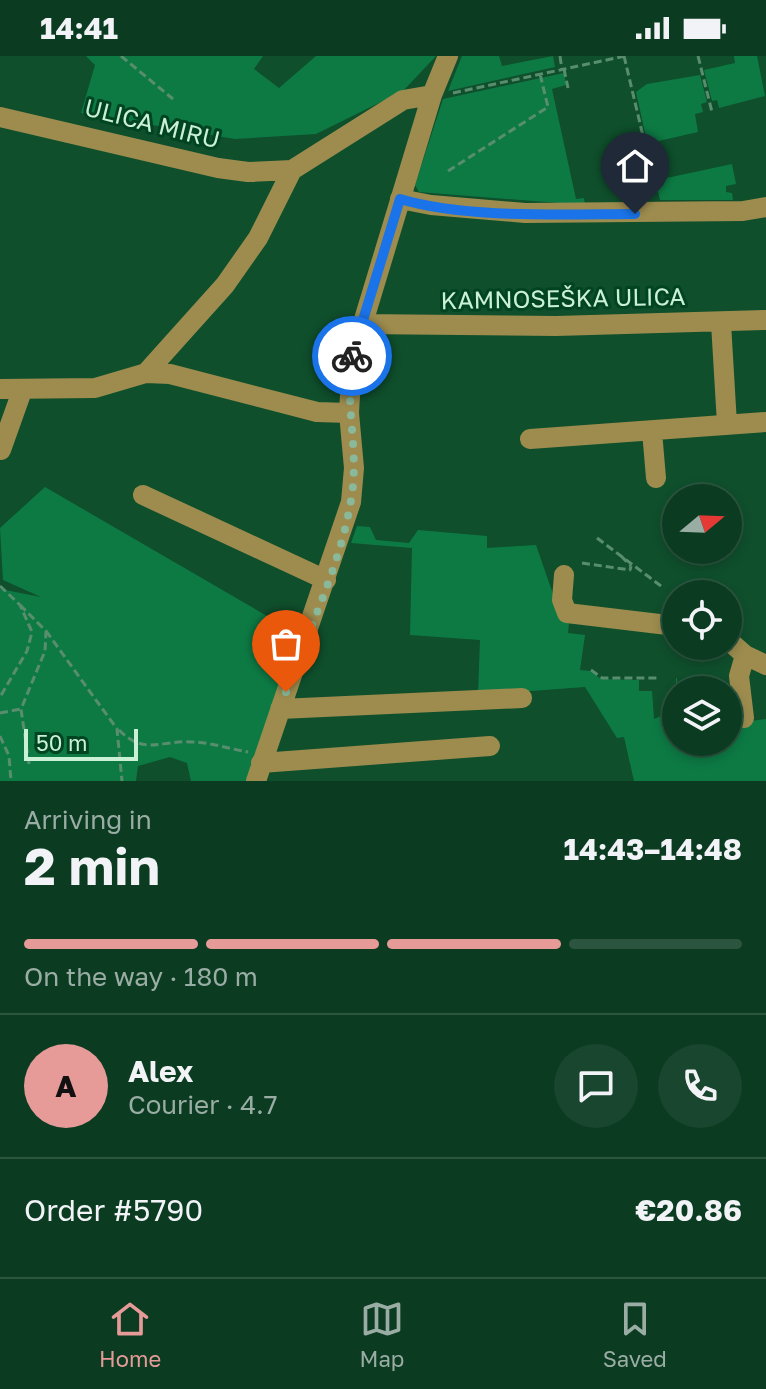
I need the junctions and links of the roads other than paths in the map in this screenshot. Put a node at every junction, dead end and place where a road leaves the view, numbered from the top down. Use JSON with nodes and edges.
{"nodes":[{"id":1,"x":448,"y":56,"type":"edge"},
{"id":2,"x":438,"y":95,"type":"junction"},
{"id":3,"x":0,"y":117,"type":"edge"},
{"id":4,"x":292,"y":170,"type":"junction"},
{"id":5,"x":400,"y":199,"type":"junction"},
{"id":6,"x":766,"y":207,"type":"edge"},
{"id":7,"x":766,"y":320,"type":"edge"},
{"id":8,"x":721,"y":323,"type":"junction"},
{"id":9,"x":361,"y":324,"type":"junction"},
{"id":10,"x":146,"y":373,"type":"junction"},
{"id":11,"x":0,"y":389,"type":"edge"},
{"id":12,"x":22,"y":391,"type":"junction"},
{"id":13,"x":349,"y":413,"type":"junction"},
{"id":14,"x":766,"y":422,"type":"edge"},
{"id":15,"x":727,"y":424,"type":"junction"},
{"id":16,"x":652,"y":431,"type":"junction"},
{"id":17,"x":530,"y":439,"type":"dead end"},
{"id":18,"x":1,"y":450,"type":"edge"},
{"id":19,"x":656,"y":478,"type":"dead end"},
{"id":20,"x":143,"y":495,"type":"dead end"},
{"id":21,"x":564,"y":575,"type":"dead end"},
{"id":22,"x":326,"y":580,"type":"junction"},
{"id":23,"x":662,"y":628,"type":"edge"},
{"id":24,"x":742,"y":652,"type":"edge"},
{"id":25,"x":745,"y":655,"type":"junction"},
{"id":26,"x":766,"y":665,"type":"edge"},
{"id":27,"x":522,"y":698,"type":"dead end"},
{"id":28,"x":280,"y":709,"type":"junction"},
{"id":29,"x":744,"y":718,"type":"dead end"},
{"id":30,"x":490,"y":746,"type":"dead end"},
{"id":31,"x":260,"y":766,"type":"edge"}],
"edges":[{"from":1,"to":2,"type":"street"},
{"from":2,"to":4,"type":"street","name":"ULICA MIRU"},
{"from":2,"to":5,"type":"street"},
{"from":3,"to":4,"type":"street","name":"ULICA MIRU"},
{"from":4,"to":10,"type":"street"},
{"from":5,"to":6,"type":"street"},
{"from":5,"to":9,"type":"street"},
{"from":7,"to":8,"type":"street","name":"KAMNOSEŠKA ULICA"},
{"from":8,"to":9,"type":"street","name":"KAMNOSEŠKA ULICA"},
{"from":8,"to":15,"type":"street"},
{"from":9,"to":13,"type":"street"},
{"from":10,"to":12,"type":"street"},
{"from":10,"to":13,"type":"street"},
{"from":11,"to":12,"type":"street"},
{"from":12,"to":18,"type":"street"},
{"from":13,"to":22,"type":"street"},
{"from":14,"to":15,"type":"street"},
{"from":15,"to":16,"type":"street"},
{"from":16,"to":17,"type":"street"},
{"from":16,"to":19,"type":"street"},
{"from":20,"to":22,"type":"street"},
{"from":21,"to":23,"type":"street"},
{"from":22,"to":28,"type":"street"},
{"from":24,"to":25,"type":"street"},
{"from":25,"to":26,"type":"street"},
{"from":25,"to":29,"type":"street"},
{"from":27,"to":28,"type":"street"},
{"from":28,"to":31,"type":"street"},
{"from":30,"to":31,"type":"street"}]}
